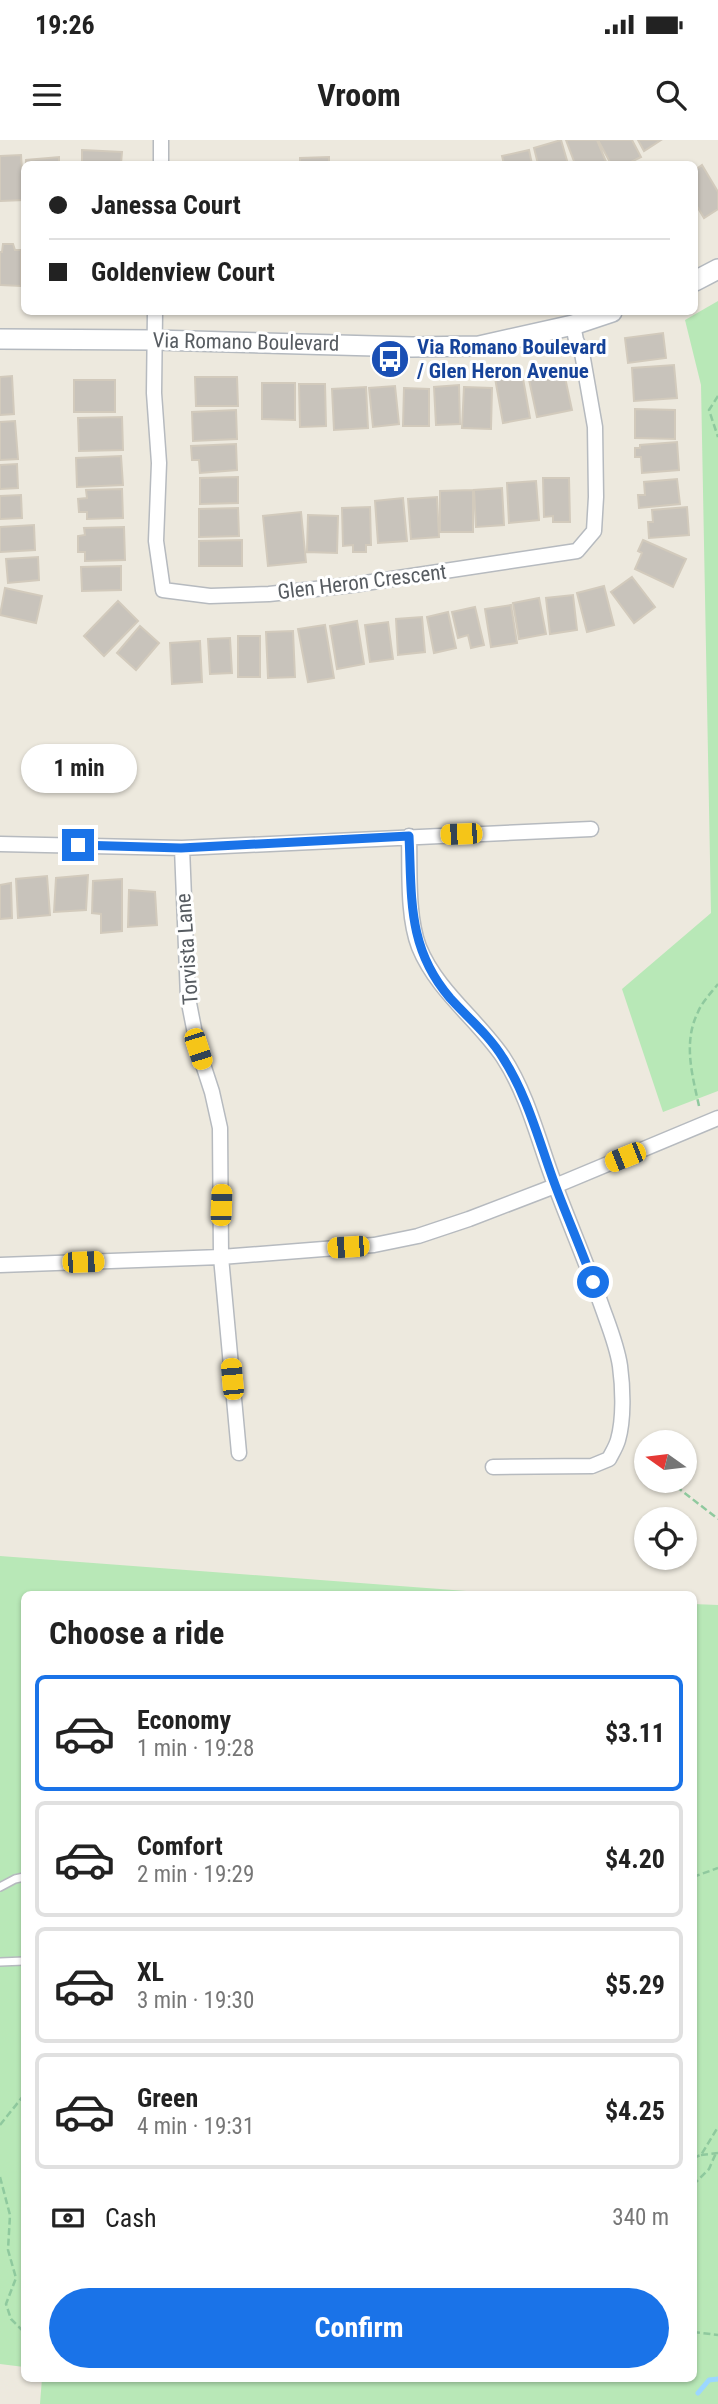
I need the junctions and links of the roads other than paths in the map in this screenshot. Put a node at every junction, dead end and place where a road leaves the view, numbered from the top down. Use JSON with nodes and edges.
{"nodes":[{"id":1,"x":162,"y":140,"type":"edge"},
{"id":2,"x":161,"y":161,"type":"edge"},
{"id":3,"x":718,"y":269,"type":"edge"},
{"id":4,"x":698,"y":279,"type":"edge"},
{"id":5,"x":155,"y":315,"type":"edge"},
{"id":6,"x":603,"y":315,"type":"edge"},
{"id":7,"x":573,"y":325,"type":"junction"},
{"id":8,"x":0,"y":340,"type":"edge"},
{"id":9,"x":155,"y":340,"type":"junction"},
{"id":10,"x":591,"y":830,"type":"dead end"},
{"id":11,"x":409,"y":836,"type":"junction"},
{"id":12,"x":0,"y":844,"type":"edge"},
{"id":13,"x":181,"y":848,"type":"junction"},
{"id":14,"x":718,"y":1118,"type":"edge"},
{"id":15,"x":555,"y":1186,"type":"junction"},
{"id":16,"x":221,"y":1257,"type":"junction"},
{"id":17,"x":0,"y":1265,"type":"edge"},
{"id":18,"x":239,"y":1453,"type":"dead end"},
{"id":19,"x":493,"y":1467,"type":"dead end"},
{"id":20,"x":21,"y":1878,"type":"edge"},
{"id":21,"x":0,"y":1887,"type":"edge"},
{"id":22,"x":21,"y":1961,"type":"edge"},
{"id":23,"x":0,"y":1962,"type":"edge"}],
"edges":[{"from":1,"to":2,"type":"street"},
{"from":3,"to":4,"type":"street"},
{"from":5,"to":9,"type":"street"},
{"from":6,"to":7,"type":"street","name":"Via Romano Boulevard"},
{"from":7,"to":9,"type":"street","name":"Via Romano Boulevard"},
{"from":7,"to":9,"type":"street","name":"Glen Heron Crescent"},
{"from":8,"to":9,"type":"street","name":"Via Romano Boulevard"},
{"from":10,"to":11,"type":"street"},
{"from":11,"to":13,"type":"street"},
{"from":11,"to":15,"type":"street"},
{"from":12,"to":13,"type":"street"},
{"from":13,"to":16,"type":"street","name":"Torvista Lane"},
{"from":14,"to":15,"type":"street"},
{"from":15,"to":16,"type":"street"},
{"from":15,"to":19,"type":"street"},
{"from":16,"to":17,"type":"street"},
{"from":16,"to":18,"type":"street","name":"Torvista Lane"},
{"from":20,"to":21,"type":"lane"},
{"from":22,"to":23,"type":"lane"}]}
